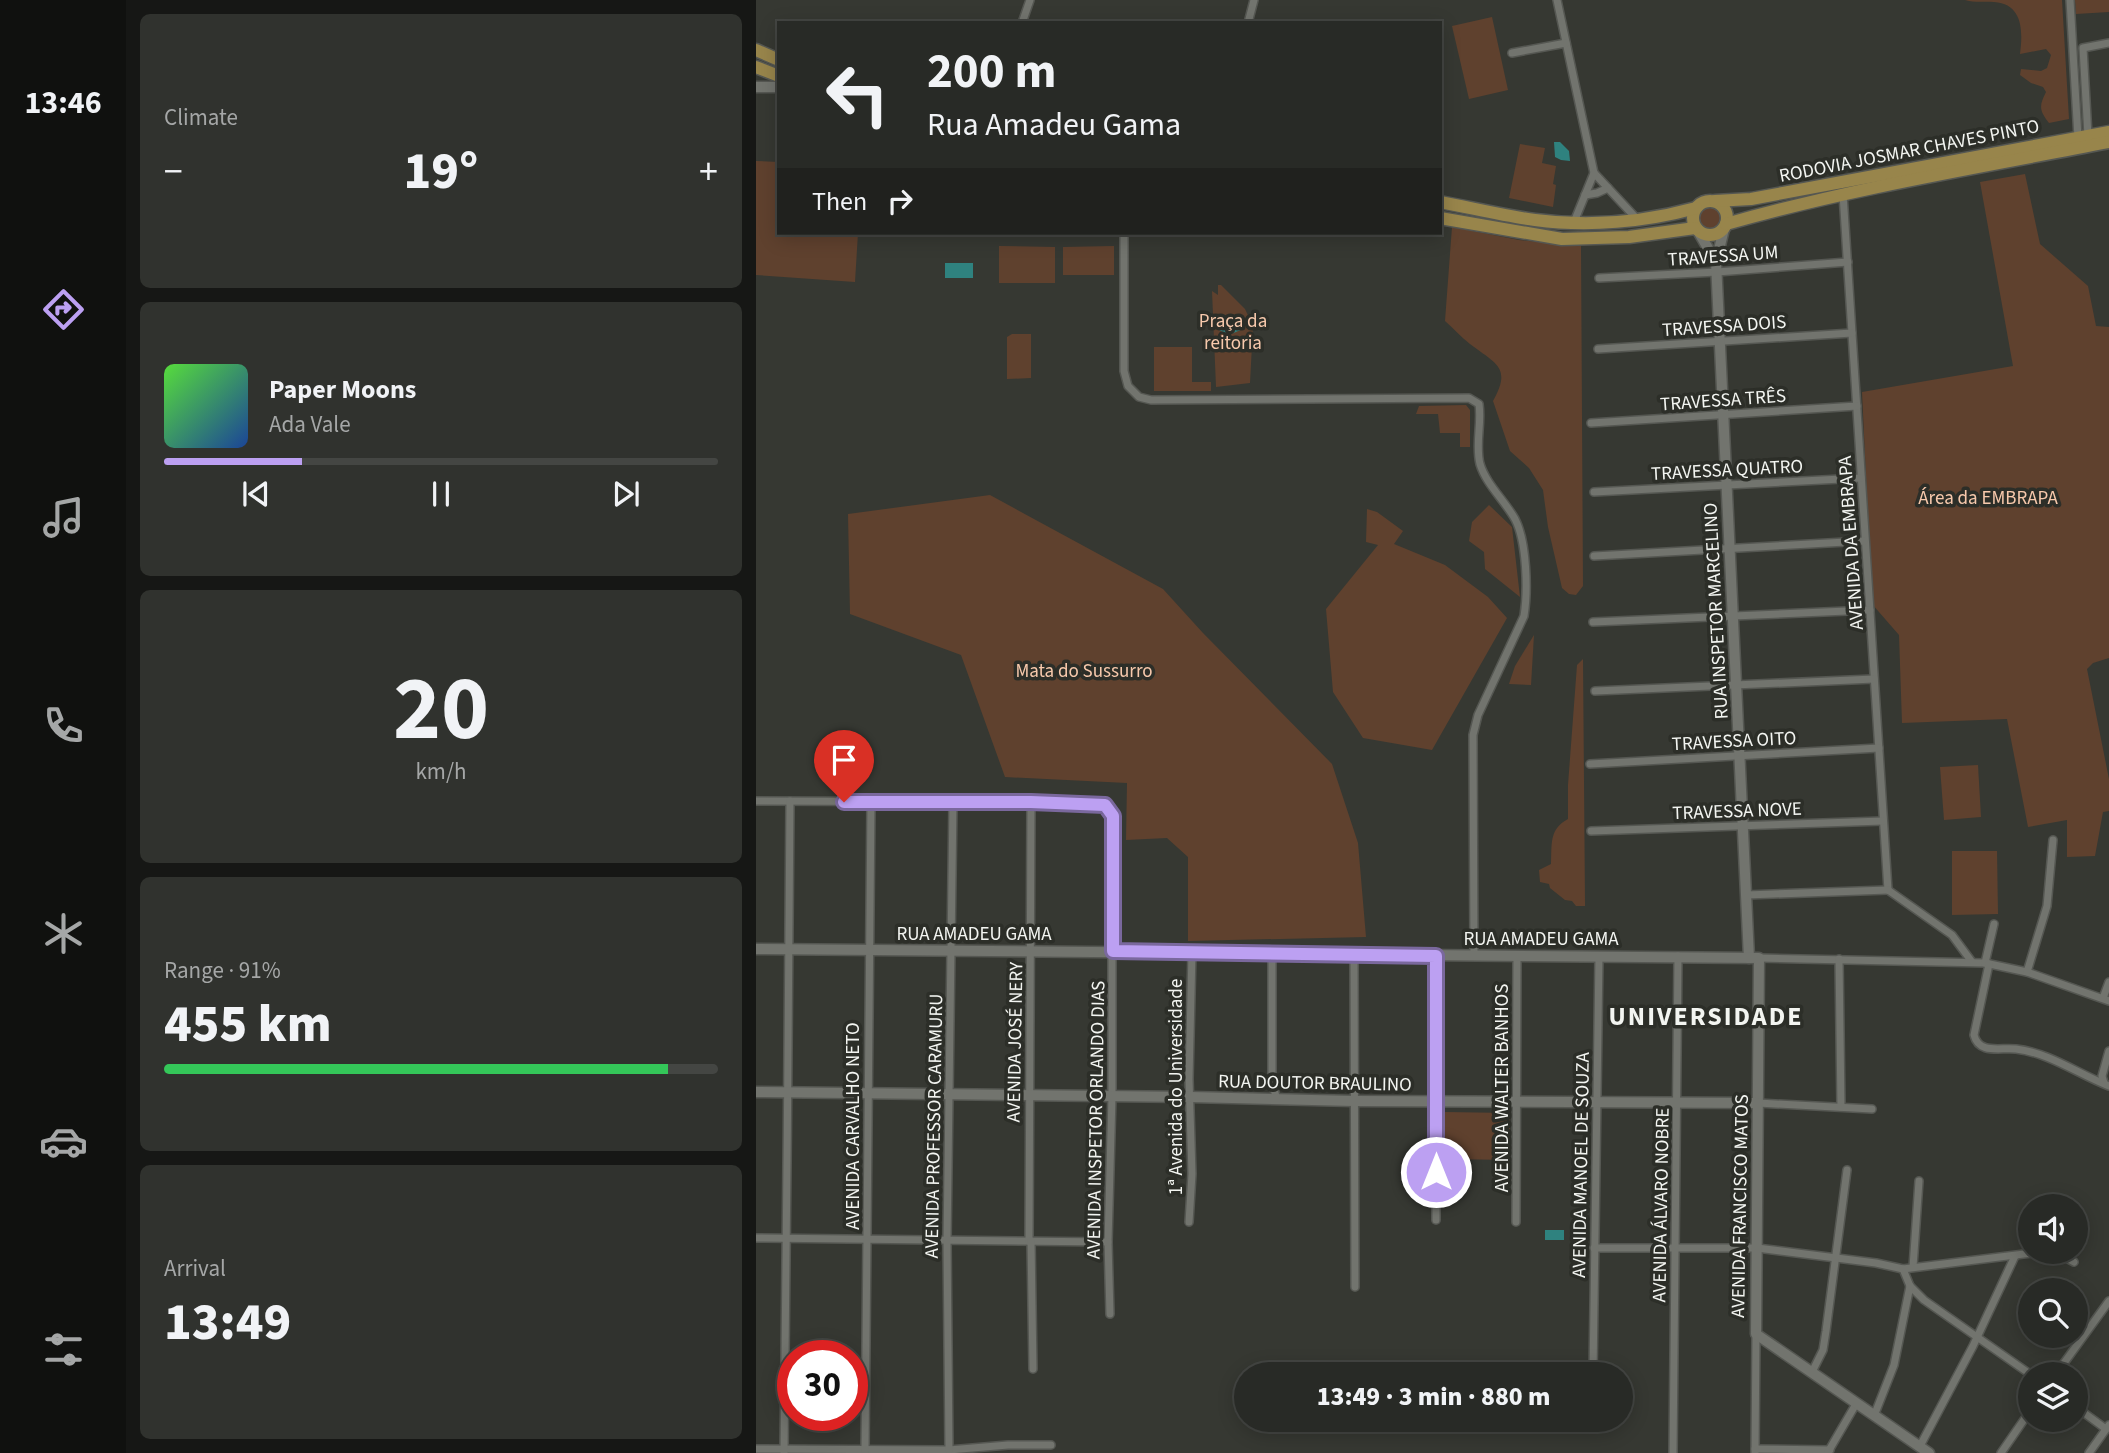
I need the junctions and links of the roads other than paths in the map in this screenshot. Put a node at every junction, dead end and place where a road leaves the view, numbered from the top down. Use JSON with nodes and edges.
{"nodes":[{"id":1,"x":1030,"y":0,"type":"edge"},
{"id":2,"x":1254,"y":0,"type":"edge"},
{"id":3,"x":1557,"y":0,"type":"edge"},
{"id":4,"x":2070,"y":0,"type":"edge"},
{"id":5,"x":1024,"y":21,"type":"edge"},
{"id":6,"x":1249,"y":21,"type":"edge"},
{"id":7,"x":1566,"y":43,"type":"junction"},
{"id":8,"x":2109,"y":43,"type":"edge"},
{"id":9,"x":756,"y":50,"type":"edge"},
{"id":10,"x":1512,"y":53,"type":"dead end"},
{"id":11,"x":777,"y":59,"type":"edge"},
{"id":12,"x":756,"y":66,"type":"edge"},
{"id":13,"x":777,"y":75,"type":"edge"},
{"id":14,"x":756,"y":87,"type":"edge"},
{"id":15,"x":777,"y":87,"type":"edge"},
{"id":16,"x":2109,"y":132,"type":"edge"},
{"id":17,"x":2083,"y":137,"type":"junction"},
{"id":18,"x":2109,"y":142,"type":"edge"},
{"id":19,"x":1594,"y":173,"type":"junction"},
{"id":20,"x":1608,"y":188,"type":"junction"},
{"id":21,"x":1843,"y":194,"type":"junction"},
{"id":22,"x":1585,"y":195,"type":"junction"},
{"id":23,"x":1715,"y":201,"type":"junction"},
{"id":24,"x":1442,"y":202,"type":"edge"},
{"id":25,"x":1696,"y":208,"type":"junction"},
{"id":26,"x":1442,"y":218,"type":"edge"},
{"id":27,"x":1636,"y":218,"type":"junction"},
{"id":28,"x":1574,"y":222,"type":"junction"},
{"id":29,"x":1725,"y":226,"type":"junction"},
{"id":30,"x":1696,"y":229,"type":"junction"},
{"id":31,"x":1124,"y":235,"type":"edge"},
{"id":32,"x":1848,"y":262,"type":"junction"},
{"id":33,"x":1716,"y":267,"type":"junction"},
{"id":34,"x":1599,"y":278,"type":"dead end"},
{"id":35,"x":1852,"y":333,"type":"junction"},
{"id":36,"x":1720,"y":342,"type":"junction"},
{"id":37,"x":1598,"y":349,"type":"dead end"},
{"id":38,"x":1857,"y":406,"type":"junction"},
{"id":39,"x":1723,"y":415,"type":"junction"},
{"id":40,"x":1591,"y":423,"type":"dead end"},
{"id":41,"x":1861,"y":478,"type":"junction"},
{"id":42,"x":1727,"y":485,"type":"junction"},
{"id":43,"x":1594,"y":492,"type":"dead end"},
{"id":44,"x":1864,"y":541,"type":"junction"},
{"id":45,"x":1730,"y":549,"type":"junction"},
{"id":46,"x":1594,"y":556,"type":"dead end"},
{"id":47,"x":1870,"y":610,"type":"junction"},
{"id":48,"x":1733,"y":616,"type":"junction"},
{"id":49,"x":1592,"y":622,"type":"dead end"},
{"id":50,"x":1874,"y":679,"type":"junction"},
{"id":51,"x":1736,"y":685,"type":"junction"},
{"id":52,"x":1595,"y":691,"type":"dead end"},
{"id":53,"x":1879,"y":748,"type":"junction"},
{"id":54,"x":1739,"y":756,"type":"junction"},
{"id":55,"x":1590,"y":764,"type":"dead end"},
{"id":56,"x":756,"y":800,"type":"edge"},
{"id":57,"x":790,"y":801,"type":"junction"},
{"id":58,"x":871,"y":802,"type":"junction"},
{"id":59,"x":953,"y":802,"type":"junction"},
{"id":60,"x":1031,"y":802,"type":"junction"},
{"id":61,"x":1883,"y":821,"type":"junction"},
{"id":62,"x":1742,"y":826,"type":"junction"},
{"id":63,"x":1591,"y":831,"type":"dead end"},
{"id":64,"x":2053,"y":840,"type":"dead end"},
{"id":65,"x":1888,"y":890,"type":"junction"},
{"id":66,"x":1746,"y":895,"type":"junction"},
{"id":67,"x":1994,"y":924,"type":"dead end"},
{"id":68,"x":756,"y":949,"type":"edge"},
{"id":69,"x":789,"y":949,"type":"junction"},
{"id":70,"x":869,"y":950,"type":"junction"},
{"id":71,"x":951,"y":951,"type":"junction"},
{"id":72,"x":1031,"y":951,"type":"junction"},
{"id":73,"x":1113,"y":951,"type":"junction"},
{"id":74,"x":1192,"y":952,"type":"junction"},
{"id":75,"x":1272,"y":954,"type":"junction"},
{"id":76,"x":1354,"y":954,"type":"junction"},
{"id":77,"x":1474,"y":955,"type":"junction"},
{"id":78,"x":1436,"y":956,"type":"junction"},
{"id":79,"x":1517,"y":956,"type":"junction"},
{"id":80,"x":1599,"y":956,"type":"junction"},
{"id":81,"x":1678,"y":956,"type":"junction"},
{"id":82,"x":1754,"y":958,"type":"junction"},
{"id":83,"x":1839,"y":959,"type":"junction"},
{"id":84,"x":1972,"y":962,"type":"junction"},
{"id":85,"x":1987,"y":964,"type":"junction"},
{"id":86,"x":2027,"y":972,"type":"junction"},
{"id":87,"x":2109,"y":982,"type":"edge"},
{"id":88,"x":2106,"y":1000,"type":"edge"},
{"id":89,"x":2109,"y":1051,"type":"edge"},
{"id":90,"x":2107,"y":1085,"type":"edge"},
{"id":91,"x":756,"y":1092,"type":"edge"},
{"id":92,"x":786,"y":1092,"type":"junction"},
{"id":93,"x":867,"y":1094,"type":"junction"},
{"id":94,"x":949,"y":1096,"type":"junction"},
{"id":95,"x":1112,"y":1096,"type":"junction"},
{"id":96,"x":1028,"y":1097,"type":"junction"},
{"id":97,"x":1191,"y":1097,"type":"junction"},
{"id":98,"x":1277,"y":1100,"type":"junction"},
{"id":99,"x":1354,"y":1101,"type":"junction"},
{"id":100,"x":1436,"y":1101,"type":"junction"},
{"id":101,"x":1518,"y":1101,"type":"junction"},
{"id":102,"x":1597,"y":1101,"type":"junction"},
{"id":103,"x":1677,"y":1102,"type":"junction"},
{"id":104,"x":1758,"y":1103,"type":"junction"},
{"id":105,"x":1841,"y":1107,"type":"junction"},
{"id":106,"x":1872,"y":1109,"type":"dead end"},
{"id":107,"x":1847,"y":1170,"type":"dead end"},
{"id":108,"x":1919,"y":1181,"type":"dead end"},
{"id":109,"x":1436,"y":1220,"type":"dead end"},
{"id":110,"x":1189,"y":1222,"type":"dead end"},
{"id":111,"x":1516,"y":1222,"type":"dead end"},
{"id":112,"x":756,"y":1238,"type":"edge"},
{"id":113,"x":788,"y":1238,"type":"junction"},
{"id":114,"x":867,"y":1240,"type":"junction"},
{"id":115,"x":947,"y":1241,"type":"junction"},
{"id":116,"x":1030,"y":1241,"type":"junction"},
{"id":117,"x":1108,"y":1242,"type":"junction"},
{"id":118,"x":1594,"y":1248,"type":"junction"},
{"id":119,"x":1757,"y":1248,"type":"junction"},
{"id":120,"x":1675,"y":1249,"type":"junction"},
{"id":121,"x":2015,"y":1256,"type":"junction"},
{"id":122,"x":2018,"y":1256,"type":"edge"},
{"id":123,"x":1835,"y":1258,"type":"junction"},
{"id":124,"x":1913,"y":1267,"type":"junction"},
{"id":125,"x":1903,"y":1269,"type":"junction"},
{"id":126,"x":1910,"y":1286,"type":"junction"},
{"id":127,"x":1355,"y":1287,"type":"dead end"},
{"id":128,"x":2109,"y":1301,"type":"edge"},
{"id":129,"x":1111,"y":1314,"type":"dead end"},
{"id":130,"x":1756,"y":1334,"type":"junction"},
{"id":131,"x":1977,"y":1338,"type":"junction"},
{"id":132,"x":1593,"y":1362,"type":"edge"},
{"id":133,"x":2065,"y":1362,"type":"edge"},
{"id":134,"x":2018,"y":1366,"type":"edge"},
{"id":135,"x":1033,"y":1369,"type":"dead end"},
{"id":136,"x":1812,"y":1372,"type":"junction"},
{"id":137,"x":1856,"y":1404,"type":"junction"},
{"id":138,"x":2088,"y":1415,"type":"edge"},
{"id":139,"x":1874,"y":1416,"type":"junction"},
{"id":140,"x":2107,"y":1427,"type":"edge"},
{"id":141,"x":2018,"y":1428,"type":"edge"},
{"id":142,"x":1051,"y":1445,"type":"dead end"},
{"id":143,"x":756,"y":1449,"type":"edge"},
{"id":144,"x":949,"y":1450,"type":"junction"},
{"id":145,"x":1925,"y":1450,"type":"edge"},
{"id":146,"x":784,"y":1451,"type":"edge"},
{"id":147,"x":865,"y":1451,"type":"junction"},
{"id":148,"x":1755,"y":1451,"type":"edge"},
{"id":149,"x":1829,"y":1451,"type":"edge"},
{"id":150,"x":1673,"y":1453,"type":"edge"},
{"id":151,"x":2001,"y":1453,"type":"edge"},
{"id":152,"x":2089,"y":1453,"type":"edge"}],
"edges":[{"from":1,"to":5,"type":"street"},
{"from":2,"to":6,"type":"street"},
{"from":3,"to":7,"type":"street"},
{"from":4,"to":17,"type":"street"},
{"from":7,"to":10,"type":"street"},
{"from":7,"to":19,"type":"street"},
{"from":8,"to":17,"type":"street"},
{"from":9,"to":11,"type":"main road"},
{"from":12,"to":13,"type":"main road"},
{"from":14,"to":15,"type":"street"},
{"from":16,"to":17,"type":"main road","name":"RODOVIA JOSMAR CHAVES PINTO"},
{"from":17,"to":23,"type":"main road","name":"RODOVIA JOSMAR CHAVES PINTO"},
{"from":18,"to":21,"type":"main road","name":"RODOVIA JOSMAR CHAVES PINTO"},
{"from":19,"to":20,"type":"street"},
{"from":19,"to":22,"type":"street"},
{"from":20,"to":22,"type":"street"},
{"from":20,"to":27,"type":"street"},
{"from":21,"to":29,"type":"main road","name":"RODOVIA JOSMAR CHAVES PINTO"},
{"from":21,"to":32,"type":"street","name":"AVENIDA DA EMBRAPA"},
{"from":22,"to":28,"type":"street"},
{"from":23,"to":25,"type":"main road","name":"RODOVIA JOSMAR CHAVES PINTO"},
{"from":23,"to":29,"type":"main road"},
{"from":24,"to":28,"type":"main road","name":"RODOVIA JOSMAR CHAVES PINTO"},
{"from":25,"to":27,"type":"main road","name":"RODOVIA JOSMAR CHAVES PINTO"},
{"from":25,"to":30,"type":"main road"},
{"from":26,"to":30,"type":"main road","name":"RODOVIA JOSMAR CHAVES PINTO"},
{"from":27,"to":28,"type":"main road","name":"RODOVIA JOSMAR CHAVES PINTO"},
{"from":29,"to":30,"type":"main road","name":"RODOVIA JOSMAR CHAVES PINTO"},
{"from":29,"to":33,"type":"street","name":"RUA INSPETOR MARCELINO"},
{"from":30,"to":33,"type":"street","name":"RUA INSPETOR MARCELINO"},
{"from":31,"to":77,"type":"street"},
{"from":32,"to":33,"type":"street","name":"TRAVESSA UM"},
{"from":32,"to":35,"type":"street","name":"AVENIDA DA EMBRAPA"},
{"from":33,"to":34,"type":"street","name":"TRAVESSA UM"},
{"from":33,"to":36,"type":"street","name":"RUA INSPETOR MARCELINO"},
{"from":35,"to":36,"type":"street","name":"TRAVESSA DOIS"},
{"from":35,"to":38,"type":"street","name":"AVENIDA DA EMBRAPA"},
{"from":36,"to":37,"type":"street","name":"TRAVESSA DOIS"},
{"from":36,"to":39,"type":"street","name":"RUA INSPETOR MARCELINO"},
{"from":38,"to":39,"type":"street","name":"TRAVESSA TRÊS"},
{"from":38,"to":41,"type":"street","name":"AVENIDA DA EMBRAPA"},
{"from":39,"to":40,"type":"street","name":"TRAVESSA TRÊS"},
{"from":39,"to":42,"type":"street","name":"RUA INSPETOR MARCELINO"},
{"from":41,"to":42,"type":"street","name":"TRAVESSA QUATRO"},
{"from":41,"to":44,"type":"street","name":"AVENIDA DA EMBRAPA"},
{"from":42,"to":43,"type":"street","name":"TRAVESSA QUATRO"},
{"from":42,"to":45,"type":"street","name":"RUA INSPETOR MARCELINO"},
{"from":44,"to":45,"type":"street"},
{"from":44,"to":47,"type":"street","name":"AVENIDA DA EMBRAPA"},
{"from":45,"to":46,"type":"street"},
{"from":45,"to":48,"type":"street","name":"RUA INSPETOR MARCELINO"},
{"from":47,"to":48,"type":"street"},
{"from":47,"to":50,"type":"street","name":"AVENIDA DA EMBRAPA"},
{"from":48,"to":49,"type":"street"},
{"from":48,"to":51,"type":"street","name":"RUA INSPETOR MARCELINO"},
{"from":50,"to":51,"type":"street"},
{"from":50,"to":53,"type":"street","name":"AVENIDA DA EMBRAPA"},
{"from":51,"to":52,"type":"street"},
{"from":51,"to":54,"type":"street","name":"RUA INSPETOR MARCELINO"},
{"from":53,"to":54,"type":"street","name":"TRAVESSA OITO"},
{"from":53,"to":61,"type":"street","name":"AVENIDA DA EMBRAPA"},
{"from":54,"to":55,"type":"street","name":"TRAVESSA OITO"},
{"from":54,"to":62,"type":"street","name":"RUA INSPETOR MARCELINO"},
{"from":56,"to":57,"type":"street"},
{"from":57,"to":58,"type":"street"},
{"from":57,"to":69,"type":"street"},
{"from":58,"to":59,"type":"street"},
{"from":58,"to":70,"type":"street","name":"AVENIDA CARVALHO NETO"},
{"from":59,"to":60,"type":"street"},
{"from":59,"to":71,"type":"street","name":"AVENIDA PROFESSOR CARAMURU"},
{"from":60,"to":72,"type":"street","name":"AVENIDA JOSÉ NERY"},
{"from":60,"to":73,"type":"street","name":"AVENIDA INSPETOR ORLANDO DIAS"},
{"from":61,"to":62,"type":"street","name":"TRAVESSA NOVE"},
{"from":61,"to":65,"type":"street","name":"AVENIDA DA EMBRAPA"},
{"from":62,"to":63,"type":"street","name":"TRAVESSA NOVE"},
{"from":62,"to":66,"type":"street","name":"RUA INSPETOR MARCELINO"},
{"from":64,"to":86,"type":"street"},
{"from":65,"to":66,"type":"street"},
{"from":65,"to":84,"type":"street"},
{"from":66,"to":82,"type":"street","name":"RUA INSPETOR MARCELINO"},
{"from":67,"to":85,"type":"street"},
{"from":68,"to":69,"type":"street","name":"RUA AMADEU GAMA"},
{"from":69,"to":70,"type":"street","name":"RUA AMADEU GAMA"},
{"from":69,"to":92,"type":"street"},
{"from":70,"to":71,"type":"street","name":"RUA AMADEU GAMA"},
{"from":70,"to":93,"type":"street","name":"AVENIDA CARVALHO NETO"},
{"from":71,"to":72,"type":"street","name":"RUA AMADEU GAMA"},
{"from":71,"to":94,"type":"street","name":"AVENIDA PROFESSOR CARAMURU"},
{"from":72,"to":73,"type":"street","name":"RUA AMADEU GAMA"},
{"from":72,"to":96,"type":"street","name":"AVENIDA JOSÉ NERY"},
{"from":73,"to":74,"type":"street","name":"RUA AMADEU GAMA"},
{"from":73,"to":95,"type":"street","name":"AVENIDA INSPETOR ORLANDO DIAS"},
{"from":74,"to":75,"type":"street","name":"RUA AMADEU GAMA"},
{"from":74,"to":97,"type":"street","name":"1ª Avenida do Universidade"},
{"from":75,"to":76,"type":"street","name":"RUA AMADEU GAMA"},
{"from":75,"to":98,"type":"street"},
{"from":76,"to":78,"type":"street","name":"RUA AMADEU GAMA"},
{"from":76,"to":99,"type":"street"},
{"from":77,"to":78,"type":"street","name":"RUA AMADEU GAMA"},
{"from":77,"to":79,"type":"street","name":"RUA AMADEU GAMA"},
{"from":78,"to":100,"type":"street"},
{"from":79,"to":80,"type":"street","name":"RUA AMADEU GAMA"},
{"from":79,"to":101,"type":"street","name":"AVENIDA WALTER BANHOS"},
{"from":80,"to":81,"type":"street","name":"RUA AMADEU GAMA"},
{"from":80,"to":102,"type":"street","name":"AVENIDA MANOEL DE SOUZA"},
{"from":81,"to":82,"type":"street","name":"RUA AMADEU GAMA"},
{"from":81,"to":103,"type":"street","name":"AVENIDA ÁLVARO NOBRE"},
{"from":82,"to":83,"type":"street","name":"RUA AMADEU GAMA"},
{"from":82,"to":104,"type":"street","name":"AVENIDA FRANCISCO MATOS"},
{"from":83,"to":84,"type":"street","name":"RUA AMADEU GAMA"},
{"from":83,"to":105,"type":"street"},
{"from":84,"to":85,"type":"street","name":"RUA AMADEU GAMA"},
{"from":85,"to":86,"type":"street","name":"RUA AMADEU GAMA"},
{"from":85,"to":90,"type":"street"},
{"from":86,"to":88,"type":"street","name":"RUA AMADEU GAMA"},
{"from":87,"to":88,"type":"street"},
{"from":89,"to":90,"type":"street"},
{"from":91,"to":92,"type":"street","name":"RUA DOUTOR BRAULINO"},
{"from":92,"to":93,"type":"street","name":"RUA DOUTOR BRAULINO"},
{"from":92,"to":113,"type":"street"},
{"from":93,"to":94,"type":"street","name":"RUA DOUTOR BRAULINO"},
{"from":93,"to":114,"type":"street","name":"AVENIDA CARVALHO NETO"},
{"from":94,"to":96,"type":"street","name":"RUA DOUTOR BRAULINO"},
{"from":94,"to":115,"type":"street","name":"AVENIDA PROFESSOR CARAMURU"},
{"from":95,"to":96,"type":"street","name":"RUA DOUTOR BRAULINO"},
{"from":95,"to":97,"type":"street","name":"RUA DOUTOR BRAULINO"},
{"from":95,"to":117,"type":"street","name":"AVENIDA INSPETOR ORLANDO DIAS"},
{"from":96,"to":116,"type":"street","name":"AVENIDA JOSÉ NERY"},
{"from":97,"to":98,"type":"street","name":"RUA DOUTOR BRAULINO"},
{"from":97,"to":110,"type":"street","name":"1ª Avenida do Universidade"},
{"from":98,"to":99,"type":"street","name":"RUA DOUTOR BRAULINO"},
{"from":99,"to":100,"type":"street","name":"RUA DOUTOR BRAULINO"},
{"from":99,"to":127,"type":"street"},
{"from":100,"to":101,"type":"street","name":"RUA DOUTOR BRAULINO"},
{"from":100,"to":109,"type":"street"},
{"from":101,"to":102,"type":"street","name":"RUA DOUTOR BRAULINO"},
{"from":101,"to":111,"type":"street","name":"AVENIDA WALTER BANHOS"},
{"from":102,"to":103,"type":"street","name":"RUA DOUTOR BRAULINO"},
{"from":102,"to":118,"type":"street","name":"AVENIDA MANOEL DE SOUZA"},
{"from":103,"to":104,"type":"street","name":"RUA DOUTOR BRAULINO"},
{"from":103,"to":120,"type":"street","name":"AVENIDA ÁLVARO NOBRE"},
{"from":104,"to":105,"type":"street","name":"RUA DOUTOR BRAULINO"},
{"from":104,"to":119,"type":"street","name":"AVENIDA FRANCISCO MATOS"},
{"from":105,"to":106,"type":"street","name":"RUA DOUTOR BRAULINO"},
{"from":107,"to":123,"type":"street"},
{"from":108,"to":124,"type":"street"},
{"from":112,"to":113,"type":"street"},
{"from":113,"to":114,"type":"street"},
{"from":113,"to":146,"type":"street"},
{"from":114,"to":115,"type":"street"},
{"from":114,"to":147,"type":"street","name":"AVENIDA CARVALHO NETO"},
{"from":115,"to":116,"type":"street"},
{"from":115,"to":144,"type":"street","name":"AVENIDA PROFESSOR CARAMURU"},
{"from":116,"to":117,"type":"street"},
{"from":116,"to":135,"type":"street","name":"AVENIDA JOSÉ NERY"},
{"from":117,"to":129,"type":"street","name":"AVENIDA INSPETOR ORLANDO DIAS"},
{"from":118,"to":120,"type":"street"},
{"from":118,"to":132,"type":"street","name":"AVENIDA MANOEL DE SOUZA"},
{"from":119,"to":120,"type":"street"},
{"from":119,"to":123,"type":"street"},
{"from":119,"to":130,"type":"street","name":"AVENIDA FRANCISCO MATOS"},
{"from":120,"to":150,"type":"street","name":"AVENIDA ÁLVARO NOBRE"},
{"from":121,"to":122,"type":"street"},
{"from":121,"to":124,"type":"street"},
{"from":121,"to":131,"type":"street"},
{"from":123,"to":125,"type":"street"},
{"from":123,"to":136,"type":"street"},
{"from":124,"to":125,"type":"street"},
{"from":125,"to":126,"type":"street"},
{"from":126,"to":131,"type":"street"},
{"from":126,"to":139,"type":"street"},
{"from":128,"to":133,"type":"street"},
{"from":130,"to":136,"type":"street"},
{"from":130,"to":148,"type":"street","name":"AVENIDA FRANCISCO MATOS"},
{"from":131,"to":134,"type":"street"},
{"from":131,"to":145,"type":"street"},
{"from":136,"to":137,"type":"street"},
{"from":137,"to":139,"type":"street"},
{"from":137,"to":149,"type":"street"},
{"from":138,"to":140,"type":"street"},
{"from":139,"to":145,"type":"street"},
{"from":140,"to":152,"type":"street"},
{"from":141,"to":151,"type":"street"},
{"from":142,"to":144,"type":"street"},
{"from":143,"to":146,"type":"street"},
{"from":144,"to":147,"type":"street"},
{"from":146,"to":147,"type":"street"},
{"from":148,"to":149,"type":"street"}]}
